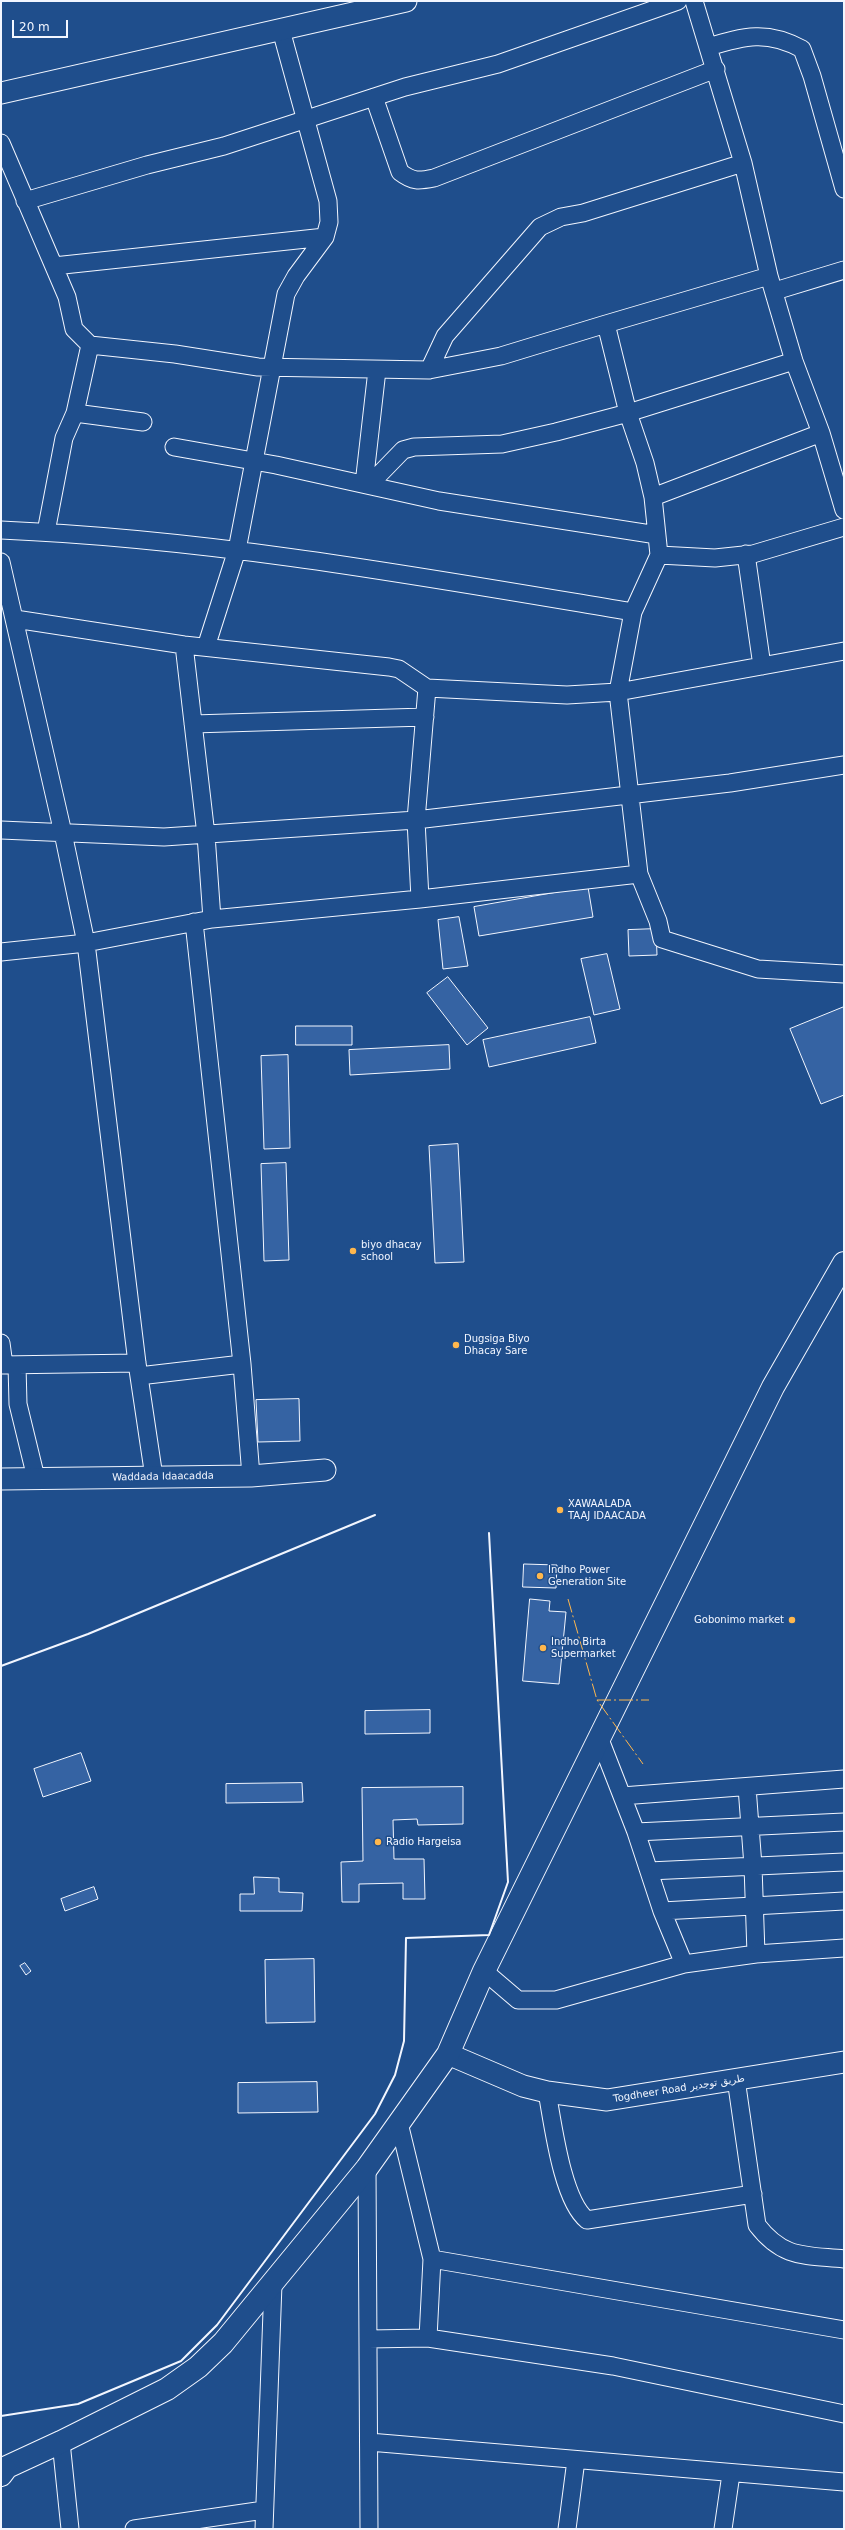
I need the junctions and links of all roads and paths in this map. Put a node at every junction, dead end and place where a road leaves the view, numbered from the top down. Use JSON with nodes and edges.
{"nodes":[{"id":1,"x":406,"y":1,"type":"edge"},
{"id":2,"x":678,"y":1,"type":"edge"},
{"id":3,"x":694,"y":1,"type":"edge"},
{"id":4,"x":352,"y":7,"type":"edge"},
{"id":5,"x":281,"y":30,"type":"junction"},
{"id":6,"x":708,"y":47,"type":"junction"},
{"id":7,"x":716,"y":69,"type":"junction"},
{"id":8,"x":1,"y":93,"type":"edge"},
{"id":9,"x":374,"y":96,"type":"junction"},
{"id":10,"x":306,"y":119,"type":"junction"},
{"id":11,"x":1,"y":143,"type":"edge"},
{"id":12,"x":743,"y":163,"type":"junction"},
{"id":13,"x":844,"y":189,"type":"edge"},
{"id":14,"x":25,"y":201,"type":"junction"},
{"id":15,"x":325,"y":237,"type":"junction"},
{"id":16,"x":54,"y":266,"type":"junction"},
{"id":17,"x":844,"y":270,"type":"edge"},
{"id":18,"x":772,"y":283,"type":"junction"},
{"id":19,"x":606,"y":324,"type":"junction"},
{"id":20,"x":90,"y":344,"type":"junction"},
{"id":21,"x":794,"y":361,"type":"junction"},
{"id":22,"x":271,"y":368,"type":"junction"},
{"id":23,"x":377,"y":370,"type":"junction"},
{"id":24,"x":429,"y":370,"type":"junction"},
{"id":25,"x":75,"y":413,"type":"junction"},
{"id":26,"x":628,"y":413,"type":"junction"},
{"id":27,"x":143,"y":422,"type":"dead end"},
{"id":28,"x":821,"y":433,"type":"junction"},
{"id":29,"x":174,"y":447,"type":"dead end"},
{"id":30,"x":255,"y":461,"type":"junction"},
{"id":31,"x":367,"y":484,"type":"junction"},
{"id":32,"x":653,"y":496,"type":"junction"},
{"id":33,"x":844,"y":510,"type":"edge"},
{"id":34,"x":844,"y":527,"type":"edge"},
{"id":35,"x":1,"y":530,"type":"edge"},
{"id":36,"x":46,"y":532,"type":"junction"},
{"id":37,"x":657,"y":535,"type":"junction"},
{"id":38,"x":237,"y":550,"type":"junction"},
{"id":39,"x":746,"y":554,"type":"junction"},
{"id":40,"x":659,"y":555,"type":"junction"},
{"id":41,"x":1,"y":562,"type":"edge"},
{"id":42,"x":633,"y":612,"type":"junction"},
{"id":43,"x":15,"y":619,"type":"junction"},
{"id":44,"x":184,"y":645,"type":"junction"},
{"id":45,"x":206,"y":648,"type":"junction"},
{"id":46,"x":844,"y":651,"type":"edge"},
{"id":47,"x":762,"y":666,"type":"junction"},
{"id":48,"x":427,"y":688,"type":"junction"},
{"id":49,"x":618,"y":692,"type":"junction"},
{"id":50,"x":425,"y":717,"type":"junction"},
{"id":51,"x":193,"y":724,"type":"junction"},
{"id":52,"x":844,"y":765,"type":"edge"},
{"id":53,"x":629,"y":795,"type":"junction"},
{"id":54,"x":416,"y":820,"type":"junction"},
{"id":55,"x":1,"y":830,"type":"edge"},
{"id":56,"x":63,"y":833,"type":"junction"},
{"id":57,"x":206,"y":834,"type":"junction"},
{"id":58,"x":639,"y":874,"type":"junction"},
{"id":59,"x":420,"y":900,"type":"junction"},
{"id":60,"x":212,"y":919,"type":"junction"},
{"id":61,"x":194,"y":922,"type":"junction"},
{"id":62,"x":86,"y":943,"type":"junction"},
{"id":63,"x":1,"y":952,"type":"edge"},
{"id":64,"x":844,"y":974,"type":"edge"},
{"id":65,"x":844,"y":1263,"type":"edge"},
{"id":66,"x":1,"y":1343,"type":"edge"},
{"id":67,"x":242,"y":1364,"type":"junction"},
{"id":68,"x":7,"y":1365,"type":"edge"},
{"id":69,"x":138,"y":1370,"type":"junction"},
{"id":70,"x":325,"y":1470,"type":"dead end"},
{"id":71,"x":251,"y":1476,"type":"junction"},
{"id":72,"x":154,"y":1477,"type":"junction"},
{"id":73,"x":36,"y":1478,"type":"junction"},
{"id":74,"x":1,"y":1479,"type":"edge"},
{"id":75,"x":599,"y":1737,"type":"junction"},
{"id":76,"x":844,"y":1779,"type":"edge"},
{"id":77,"x":748,"y":1787,"type":"junction"},
{"id":78,"x":622,"y":1796,"type":"junction"},
{"id":79,"x":844,"y":1822,"type":"edge"},
{"id":80,"x":750,"y":1828,"type":"junction"},
{"id":81,"x":636,"y":1832,"type":"junction"},
{"id":82,"x":844,"y":1862,"type":"edge"},
{"id":83,"x":753,"y":1866,"type":"junction"},
{"id":84,"x":649,"y":1871,"type":"junction"},
{"id":85,"x":844,"y":1901,"type":"edge"},
{"id":86,"x":754,"y":1906,"type":"junction"},
{"id":87,"x":662,"y":1911,"type":"junction"},
{"id":88,"x":844,"y":1948,"type":"edge"},
{"id":89,"x":756,"y":1954,"type":"junction"},
{"id":90,"x":684,"y":1964,"type":"junction"},
{"id":91,"x":484,"y":1971,"type":"junction"},
{"id":92,"x":448,"y":2054,"type":"junction"},
{"id":93,"x":844,"y":2062,"type":"edge"},
{"id":94,"x":736,"y":2080,"type":"junction"},
{"id":95,"x":547,"y":2092,"type":"junction"},
{"id":96,"x":400,"y":2123,"type":"junction"},
{"id":97,"x":367,"y":2168,"type":"junction"},
{"id":98,"x":753,"y":2194,"type":"junction"},
{"id":99,"x":432,"y":2259,"type":"junction"},
{"id":100,"x":844,"y":2259,"type":"edge"},
{"id":101,"x":273,"y":2284,"type":"junction"},
{"id":102,"x":844,"y":2330,"type":"edge"},
{"id":103,"x":428,"y":2338,"type":"junction"},
{"id":104,"x":369,"y":2339,"type":"junction"},
{"id":105,"x":844,"y":2414,"type":"edge"},
{"id":106,"x":61,"y":2442,"type":"junction"},
{"id":107,"x":369,"y":2442,"type":"junction"},
{"id":108,"x":576,"y":2460,"type":"junction"},
{"id":109,"x":732,"y":2474,"type":"junction"},
{"id":110,"x":1,"y":2475,"type":"edge"},
{"id":111,"x":844,"y":2482,"type":"edge"},
{"id":112,"x":264,"y":2510,"type":"junction"},
{"id":113,"x":166,"y":2526,"type":"edge"},
{"id":114,"x":70,"y":2529,"type":"edge"},
{"id":115,"x":134,"y":2529,"type":"edge"},
{"id":116,"x":264,"y":2529,"type":"edge"},
{"id":117,"x":369,"y":2529,"type":"edge"},
{"id":118,"x":567,"y":2529,"type":"edge"},
{"id":119,"x":723,"y":2529,"type":"edge"}],
"edges":[{"from":1,"to":4,"type":"street"},
{"from":2,"to":9,"type":"street"},
{"from":3,"to":6,"type":"street"},
{"from":4,"to":5,"type":"street"},
{"from":5,"to":8,"type":"street"},
{"from":5,"to":10,"type":"street"},
{"from":6,"to":7,"type":"street"},
{"from":6,"to":13,"type":"street"},
{"from":7,"to":9,"type":"street"},
{"from":7,"to":12,"type":"street"},
{"from":9,"to":10,"type":"street"},
{"from":10,"to":14,"type":"street"},
{"from":10,"to":15,"type":"street"},
{"from":11,"to":14,"type":"street"},
{"from":12,"to":18,"type":"street"},
{"from":12,"to":24,"type":"street"},
{"from":14,"to":16,"type":"street"},
{"from":15,"to":16,"type":"street"},
{"from":15,"to":22,"type":"street"},
{"from":16,"to":20,"type":"street"},
{"from":17,"to":18,"type":"street"},
{"from":18,"to":19,"type":"street"},
{"from":18,"to":21,"type":"street"},
{"from":19,"to":24,"type":"street"},
{"from":19,"to":26,"type":"street"},
{"from":20,"to":22,"type":"street"},
{"from":20,"to":25,"type":"street"},
{"from":21,"to":26,"type":"street"},
{"from":21,"to":28,"type":"street"},
{"from":22,"to":23,"type":"street"},
{"from":22,"to":30,"type":"street"},
{"from":23,"to":24,"type":"street"},
{"from":23,"to":31,"type":"street"},
{"from":25,"to":27,"type":"street"},
{"from":25,"to":36,"type":"street"},
{"from":26,"to":31,"type":"street"},
{"from":26,"to":32,"type":"street"},
{"from":28,"to":32,"type":"street"},
{"from":28,"to":33,"type":"street"},
{"from":29,"to":30,"type":"street"},
{"from":30,"to":31,"type":"street"},
{"from":30,"to":38,"type":"street"},
{"from":31,"to":37,"type":"street"},
{"from":32,"to":37,"type":"street"},
{"from":34,"to":39,"type":"street"},
{"from":35,"to":36,"type":"street"},
{"from":36,"to":38,"type":"street"},
{"from":37,"to":40,"type":"street"},
{"from":38,"to":42,"type":"street"},
{"from":38,"to":45,"type":"street"},
{"from":39,"to":40,"type":"street"},
{"from":39,"to":47,"type":"street"},
{"from":40,"to":42,"type":"street"},
{"from":41,"to":43,"type":"street"},
{"from":42,"to":49,"type":"street"},
{"from":43,"to":44,"type":"street"},
{"from":43,"to":56,"type":"street"},
{"from":44,"to":45,"type":"street"},
{"from":44,"to":51,"type":"street"},
{"from":45,"to":48,"type":"street"},
{"from":46,"to":47,"type":"street"},
{"from":47,"to":49,"type":"street"},
{"from":48,"to":49,"type":"street"},
{"from":48,"to":50,"type":"street"},
{"from":49,"to":53,"type":"street"},
{"from":50,"to":51,"type":"street"},
{"from":50,"to":54,"type":"street"},
{"from":51,"to":57,"type":"street"},
{"from":52,"to":53,"type":"street"},
{"from":53,"to":54,"type":"street"},
{"from":53,"to":58,"type":"street"},
{"from":54,"to":57,"type":"street"},
{"from":54,"to":59,"type":"street"},
{"from":55,"to":56,"type":"street"},
{"from":56,"to":57,"type":"street"},
{"from":56,"to":62,"type":"street"},
{"from":57,"to":60,"type":"street"},
{"from":58,"to":59,"type":"street"},
{"from":58,"to":64,"type":"street"},
{"from":59,"to":60,"type":"street"},
{"from":60,"to":61,"type":"street"},
{"from":61,"to":62,"type":"street"},
{"from":61,"to":67,"type":"street"},
{"from":62,"to":63,"type":"street"},
{"from":62,"to":69,"type":"street"},
{"from":65,"to":75,"type":"main road"},
{"from":66,"to":68,"type":"street"},
{"from":67,"to":69,"type":"street"},
{"from":67,"to":71,"type":"street"},
{"from":68,"to":69,"type":"street"},
{"from":68,"to":73,"type":"street"},
{"from":69,"to":72,"type":"street"},
{"from":70,"to":71,"type":"street","name":"Waddada Idaacadda"},
{"from":71,"to":72,"type":"street","name":"Waddada Idaacadda"},
{"from":72,"to":73,"type":"street","name":"Waddada Idaacadda"},
{"from":73,"to":74,"type":"street","name":"Waddada Idaacadda"},
{"from":75,"to":78,"type":"street"},
{"from":75,"to":91,"type":"main road"},
{"from":76,"to":77,"type":"street"},
{"from":77,"to":78,"type":"street"},
{"from":77,"to":80,"type":"street"},
{"from":78,"to":81,"type":"street"},
{"from":79,"to":80,"type":"street"},
{"from":80,"to":81,"type":"street"},
{"from":80,"to":83,"type":"street"},
{"from":81,"to":84,"type":"street"},
{"from":82,"to":83,"type":"street"},
{"from":83,"to":84,"type":"street"},
{"from":83,"to":86,"type":"street"},
{"from":84,"to":87,"type":"street"},
{"from":85,"to":86,"type":"street"},
{"from":86,"to":87,"type":"street"},
{"from":86,"to":89,"type":"street"},
{"from":87,"to":90,"type":"street"},
{"from":88,"to":89,"type":"street"},
{"from":89,"to":90,"type":"street"},
{"from":90,"to":91,"type":"street"},
{"from":91,"to":92,"type":"main road"},
{"from":92,"to":95,"type":"street","name":"Togdheer Road طريق توجدير"},
{"from":92,"to":96,"type":"main road"},
{"from":93,"to":94,"type":"street","name":"Togdheer Road طريق توجدير"},
{"from":94,"to":95,"type":"street","name":"Togdheer Road طريق توجدير"},
{"from":94,"to":98,"type":"street"},
{"from":95,"to":98,"type":"street"},
{"from":96,"to":97,"type":"main road"},
{"from":96,"to":99,"type":"street"},
{"from":97,"to":101,"type":"main road"},
{"from":97,"to":104,"type":"street"},
{"from":98,"to":100,"type":"street"},
{"from":99,"to":102,"type":"street"},
{"from":99,"to":103,"type":"street"},
{"from":101,"to":106,"type":"main road"},
{"from":101,"to":112,"type":"street"},
{"from":103,"to":104,"type":"street"},
{"from":103,"to":105,"type":"street"},
{"from":104,"to":107,"type":"street"},
{"from":106,"to":110,"type":"main road"},
{"from":106,"to":114,"type":"street"},
{"from":107,"to":108,"type":"street"},
{"from":107,"to":117,"type":"street"},
{"from":108,"to":109,"type":"street"},
{"from":108,"to":118,"type":"street"},
{"from":109,"to":111,"type":"street"},
{"from":109,"to":119,"type":"street"},
{"from":112,"to":113,"type":"street"},
{"from":112,"to":116,"type":"street"},
{"from":113,"to":115,"type":"street"}]}
